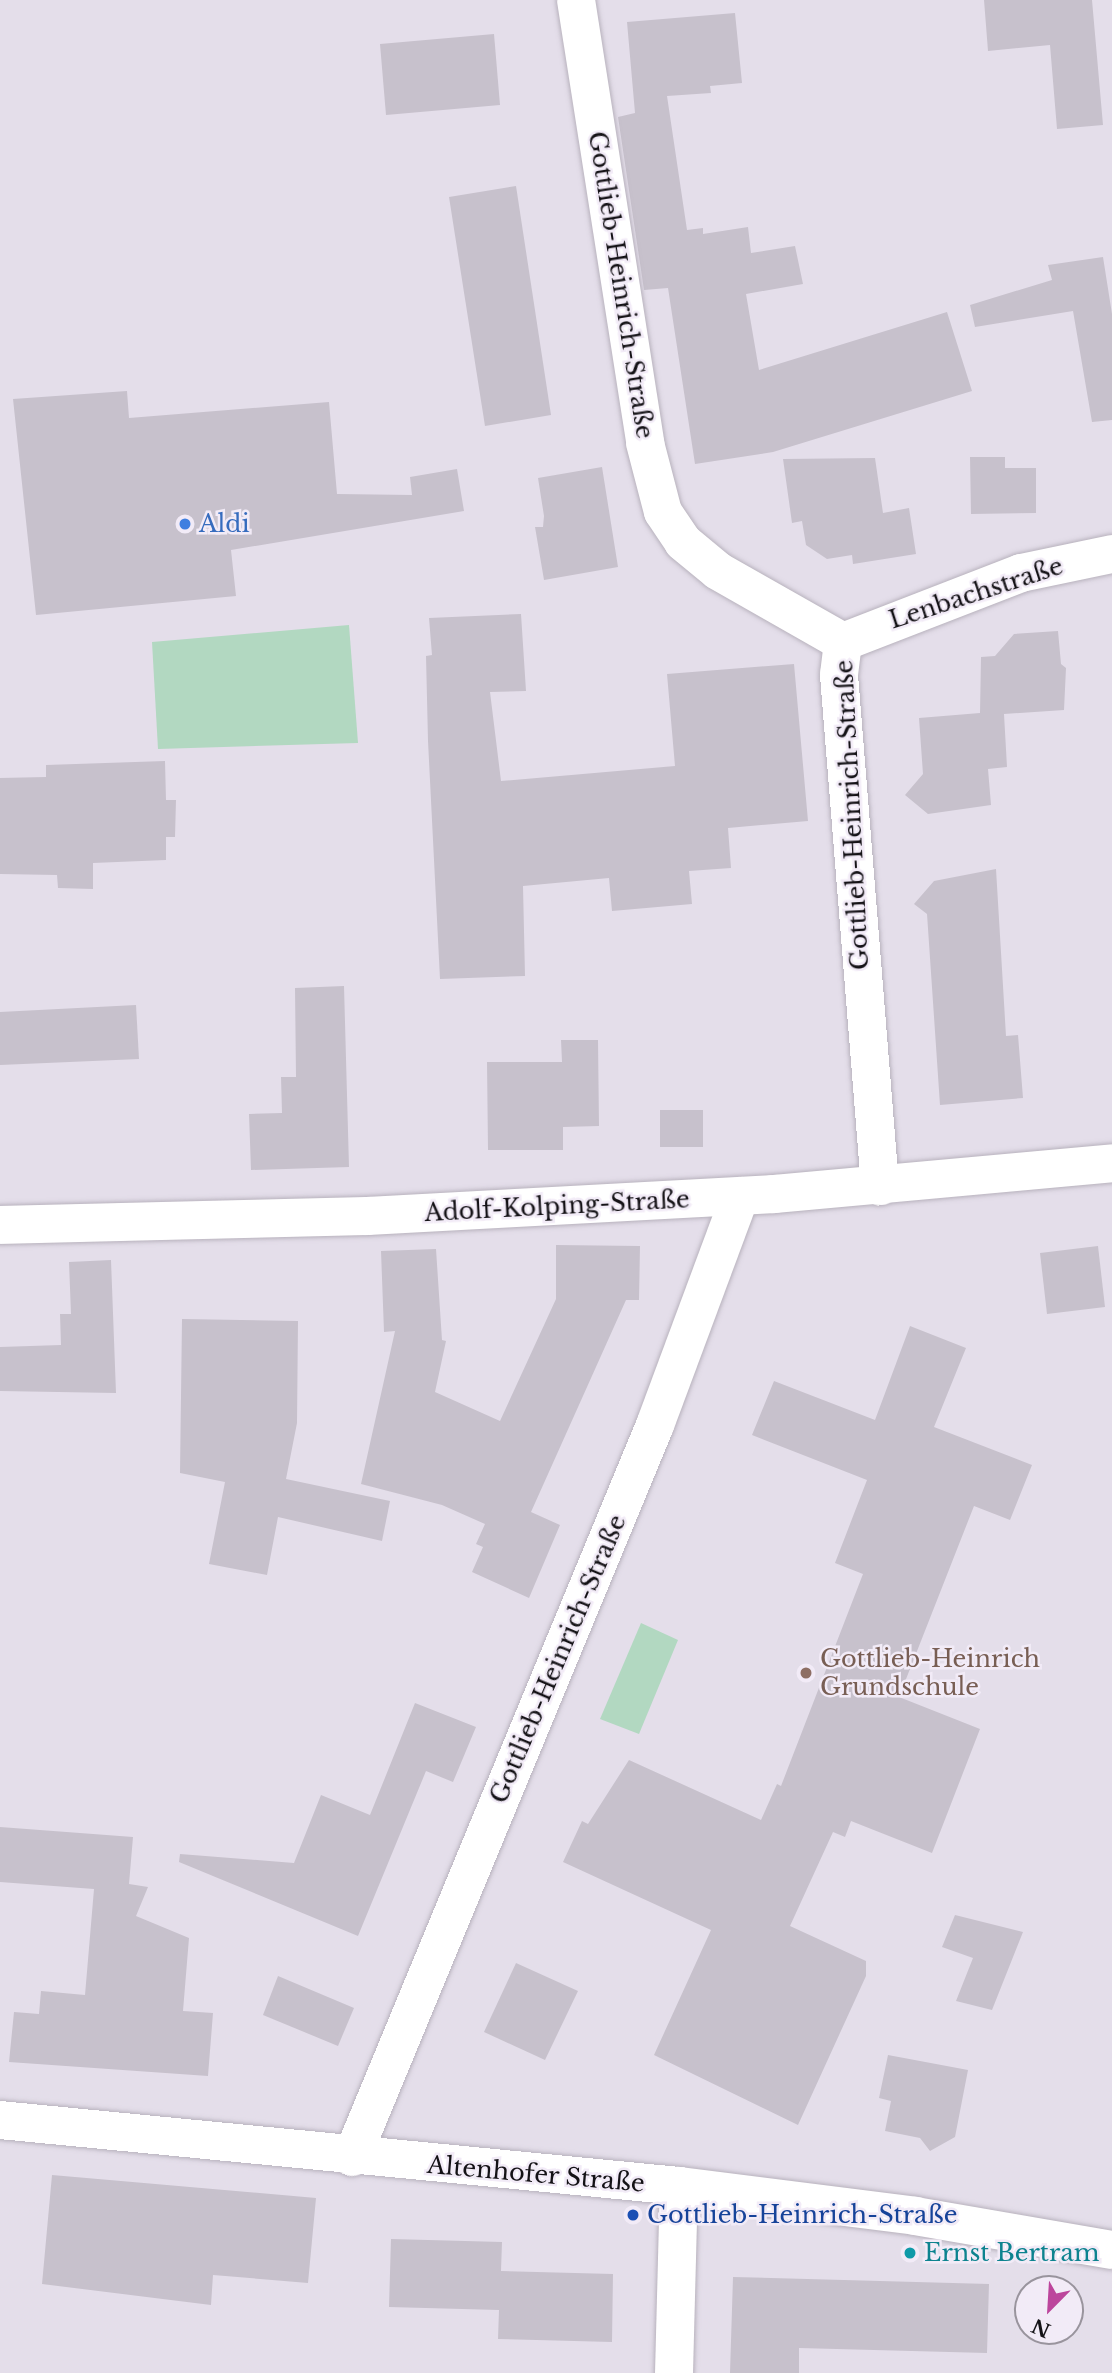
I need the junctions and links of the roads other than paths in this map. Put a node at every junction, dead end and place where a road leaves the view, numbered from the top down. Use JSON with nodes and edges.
{"nodes":[{"id":1,"x":576,"y":0,"type":"edge"},
{"id":2,"x":1112,"y":554,"type":"edge"},
{"id":3,"x":843,"y":642,"type":"junction"},
{"id":4,"x":1112,"y":1163,"type":"edge"},
{"id":5,"x":880,"y":1186,"type":"junction"},
{"id":6,"x":740,"y":1196,"type":"junction"},
{"id":7,"x":0,"y":1225,"type":"edge"},
{"id":8,"x":0,"y":2120,"type":"edge"},
{"id":9,"x":352,"y":2157,"type":"junction"},
{"id":10,"x":679,"y":2186,"type":"junction"},
{"id":11,"x":1112,"y":2250,"type":"edge"},
{"id":12,"x":674,"y":2373,"type":"edge"}],
"edges":[{"from":1,"to":3,"type":"street","name":"Gottlieb-Heinrich-Straße"},
{"from":2,"to":3,"type":"street","name":"Lenbachstraße"},
{"from":3,"to":5,"type":"street","name":"Gottlieb-Heinrich-Straße"},
{"from":4,"to":5,"type":"street","name":"Adolf-Kolping-Straße"},
{"from":5,"to":6,"type":"street","name":"Adolf-Kolping-Straße"},
{"from":6,"to":7,"type":"street","name":"Adolf-Kolping-Straße"},
{"from":6,"to":9,"type":"street","name":"Gottlieb-Heinrich-Straße"},
{"from":8,"to":9,"type":"street","name":"Altenhofer Straße"},
{"from":9,"to":10,"type":"street","name":"Altenhofer Straße"},
{"from":10,"to":11,"type":"street","name":"Altenhofer Straße"},
{"from":10,"to":12,"type":"street"}]}
